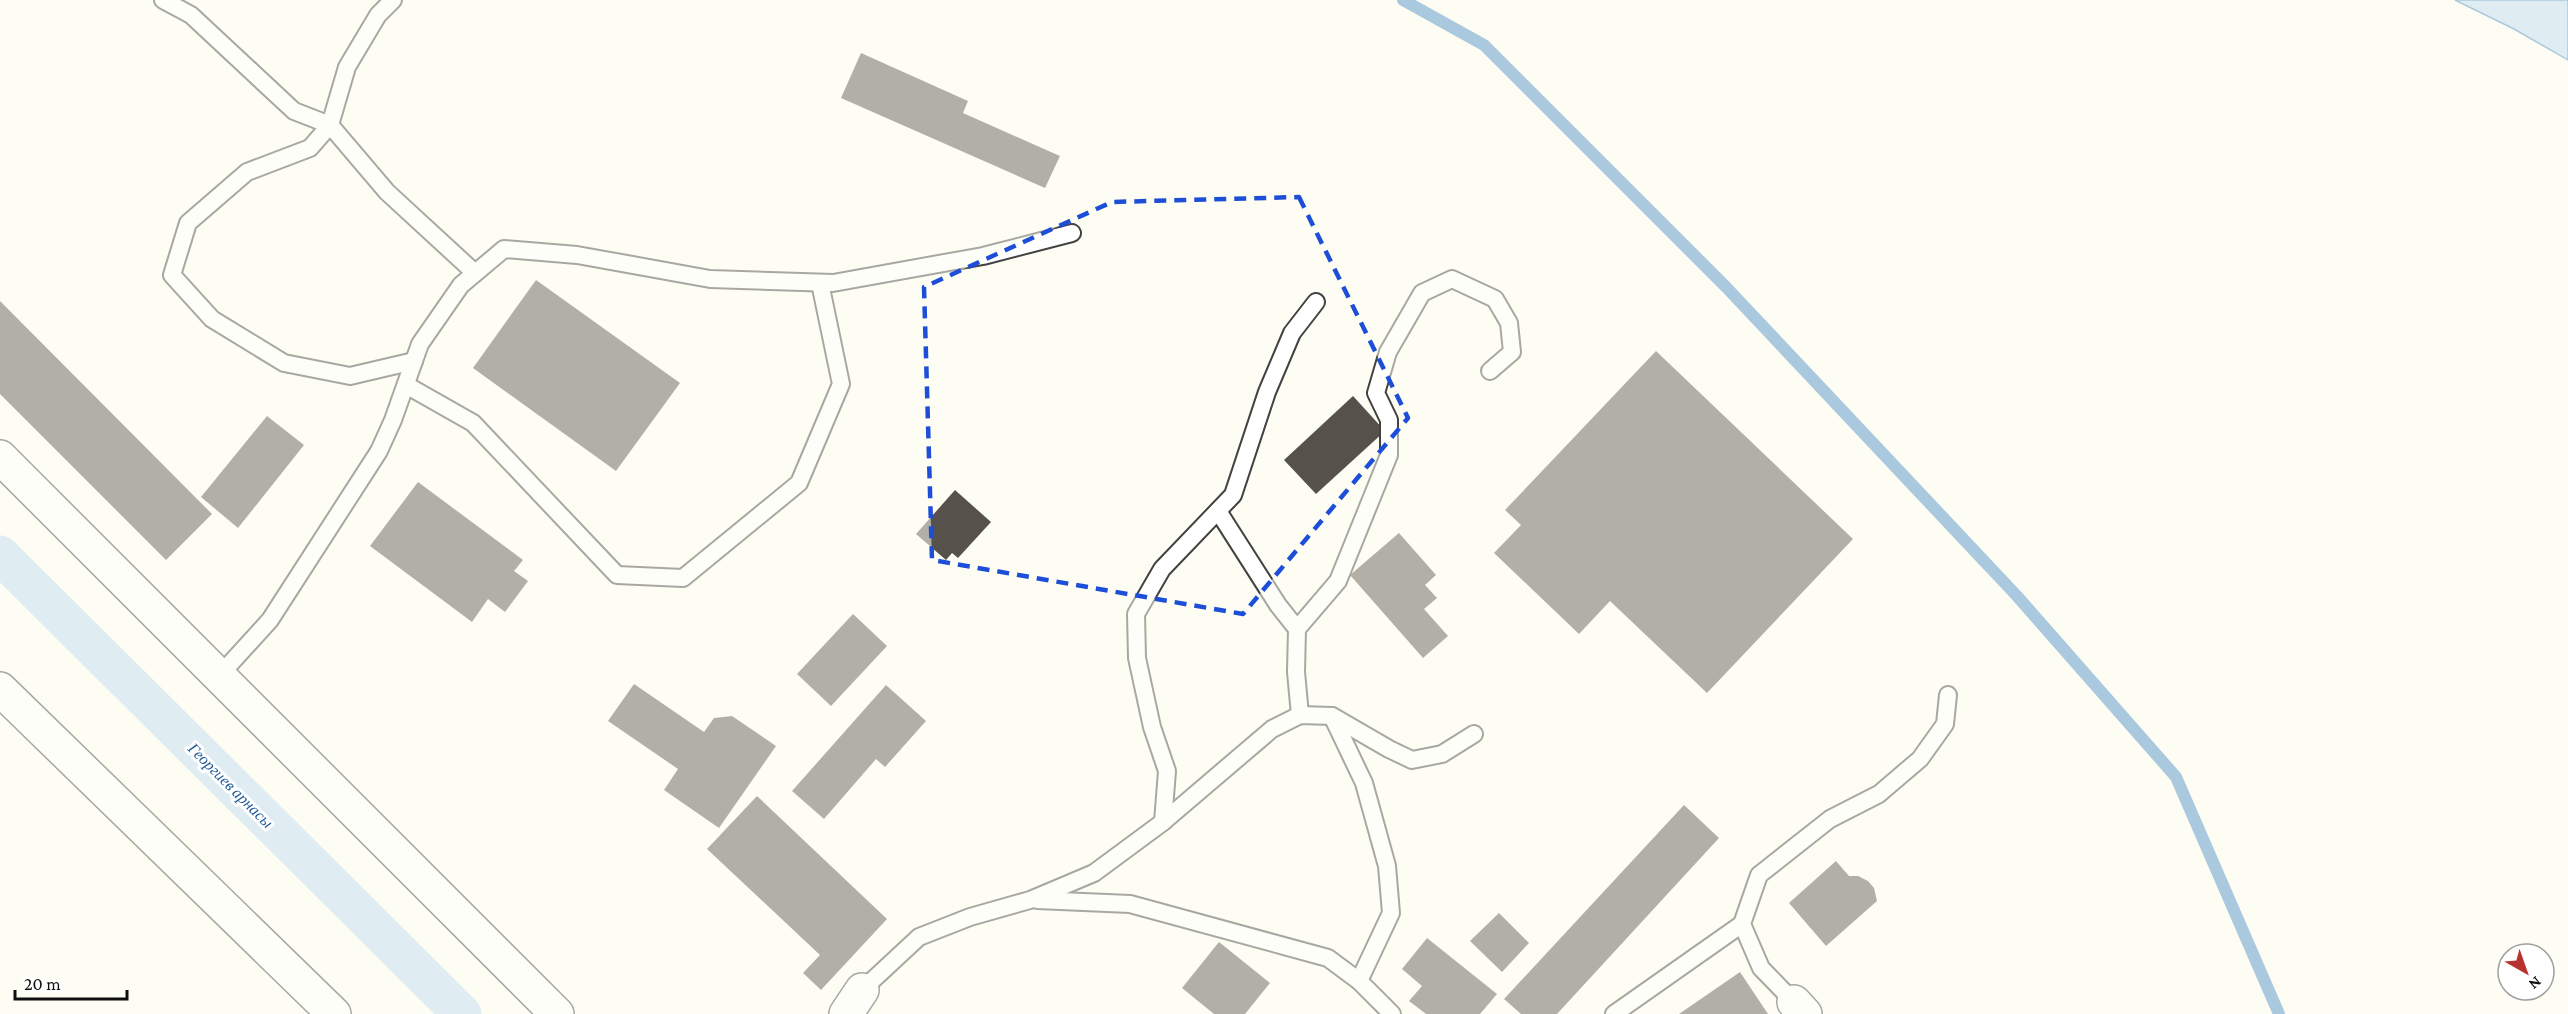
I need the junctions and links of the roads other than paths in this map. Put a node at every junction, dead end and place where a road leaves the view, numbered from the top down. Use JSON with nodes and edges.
{"nodes":[{"id":1,"x":163,"y":0,"type":"edge"},
{"id":2,"x":393,"y":0,"type":"edge"},
{"id":3,"x":330,"y":125,"type":"junction"},
{"id":4,"x":1072,"y":233,"type":"dead end"},
{"id":5,"x":475,"y":273,"type":"junction"},
{"id":6,"x":820,"y":283,"type":"junction"},
{"id":7,"x":1316,"y":302,"type":"dead end"},
{"id":8,"x":414,"y":362,"type":"junction"},
{"id":9,"x":1490,"y":371,"type":"dead end"},
{"id":10,"x":406,"y":385,"type":"junction"},
{"id":11,"x":0,"y":457,"type":"edge"},
{"id":12,"x":1218,"y":511,"type":"junction"},
{"id":13,"x":1297,"y":629,"type":"junction"},
{"id":14,"x":219,"y":676,"type":"junction"},
{"id":15,"x":0,"y":689,"type":"edge"},
{"id":16,"x":1948,"y":695,"type":"dead end"},
{"id":17,"x":1300,"y":715,"type":"junction"},
{"id":18,"x":1332,"y":716,"type":"junction"},
{"id":19,"x":1474,"y":734,"type":"dead end"},
{"id":20,"x":1163,"y":822,"type":"junction"},
{"id":21,"x":1030,"y":900,"type":"junction"},
{"id":22,"x":1742,"y":924,"type":"junction"},
{"id":23,"x":1359,"y":981,"type":"junction"},
{"id":24,"x":854,"y":1002,"type":"edge"},
{"id":25,"x":1799,"y":1008,"type":"edge"},
{"id":26,"x":334,"y":1014,"type":"edge"},
{"id":27,"x":557,"y":1014,"type":"edge"},
{"id":28,"x":1392,"y":1014,"type":"edge"},
{"id":29,"x":1614,"y":1014,"type":"edge"}],
"edges":[{"from":1,"to":3,"type":"lane"},
{"from":2,"to":3,"type":"lane"},
{"from":3,"to":5,"type":"lane"},
{"from":3,"to":8,"type":"lane"},
{"from":4,"to":6,"type":"lane"},
{"from":5,"to":6,"type":"lane"},
{"from":5,"to":8,"type":"lane"},
{"from":6,"to":10,"type":"lane"},
{"from":7,"to":12,"type":"lane"},
{"from":8,"to":10,"type":"lane"},
{"from":9,"to":13,"type":"lane"},
{"from":10,"to":14,"type":"lane"},
{"from":11,"to":14,"type":"street"},
{"from":12,"to":13,"type":"lane"},
{"from":12,"to":20,"type":"lane"},
{"from":13,"to":17,"type":"lane"},
{"from":14,"to":27,"type":"street"},
{"from":15,"to":26,"type":"street"},
{"from":16,"to":22,"type":"lane"},
{"from":17,"to":18,"type":"lane"},
{"from":17,"to":20,"type":"lane"},
{"from":18,"to":19,"type":"lane"},
{"from":18,"to":23,"type":"lane"},
{"from":20,"to":21,"type":"lane"},
{"from":21,"to":23,"type":"lane"},
{"from":21,"to":24,"type":"lane"},
{"from":22,"to":25,"type":"lane"},
{"from":22,"to":29,"type":"lane"},
{"from":23,"to":28,"type":"lane"}]}
